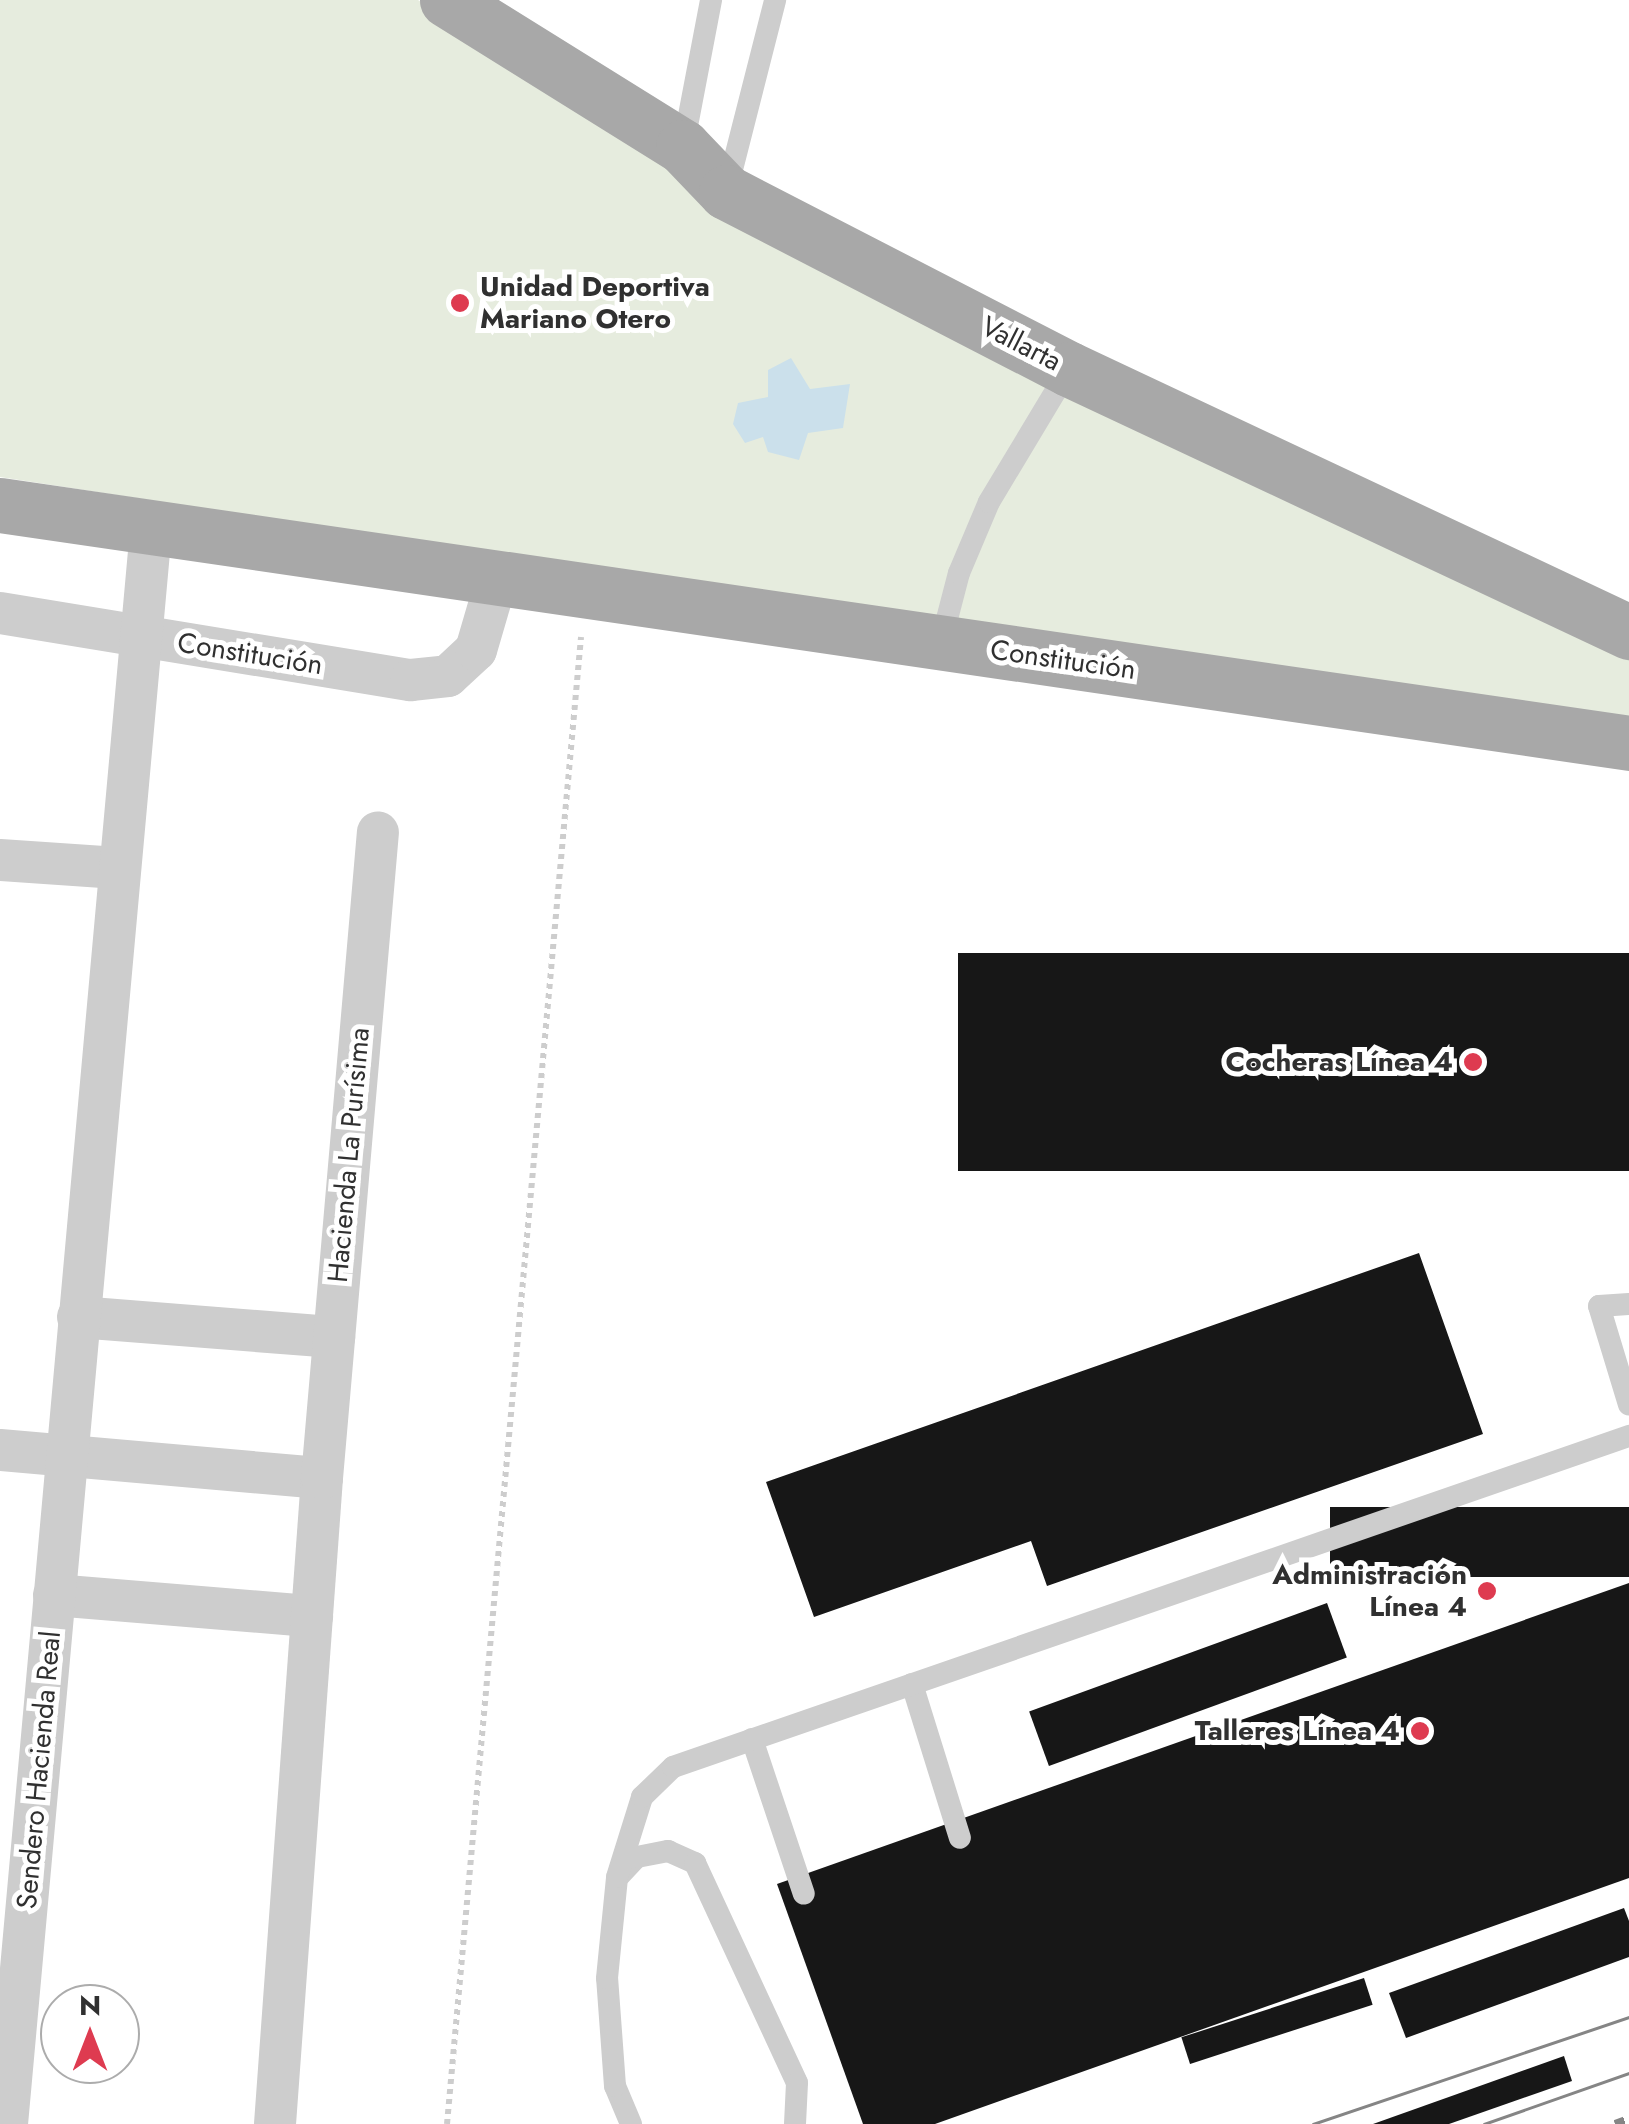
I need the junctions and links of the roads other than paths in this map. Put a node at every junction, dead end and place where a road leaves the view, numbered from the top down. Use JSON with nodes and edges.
{"nodes":[{"id":1,"x":446,"y":0,"type":"edge"},
{"id":2,"x":711,"y":0,"type":"edge"},
{"id":3,"x":775,"y":0,"type":"edge"},
{"id":4,"x":683,"y":147,"type":"junction"},
{"id":5,"x":726,"y":192,"type":"junction"},
{"id":6,"x":1069,"y":369,"type":"junction"},
{"id":7,"x":0,"y":506,"type":"edge"},
{"id":8,"x":151,"y":528,"type":"junction"},
{"id":9,"x":498,"y":578,"type":"junction"},
{"id":10,"x":0,"y":613,"type":"edge"},
{"id":11,"x":1629,"y":632,"type":"edge"},
{"id":12,"x":139,"y":636,"type":"junction"},
{"id":13,"x":941,"y":642,"type":"junction"},
{"id":14,"x":1629,"y":743,"type":"edge"},
{"id":15,"x":378,"y":832,"type":"dead end"},
{"id":16,"x":0,"y":860,"type":"edge"},
{"id":17,"x":118,"y":868,"type":"junction"},
{"id":18,"x":1629,"y":1304,"type":"edge"},
{"id":19,"x":78,"y":1317,"type":"junction"},
{"id":20,"x":334,"y":1337,"type":"junction"},
{"id":21,"x":1629,"y":1405,"type":"edge"},
{"id":22,"x":1629,"y":1436,"type":"edge"},
{"id":23,"x":0,"y":1450,"type":"edge"},
{"id":24,"x":66,"y":1454,"type":"junction"},
{"id":25,"x":322,"y":1478,"type":"junction"},
{"id":26,"x":54,"y":1595,"type":"junction"},
{"id":27,"x":312,"y":1616,"type":"junction"},
{"id":28,"x":912,"y":1684,"type":"junction"},
{"id":29,"x":752,"y":1740,"type":"junction"},
{"id":30,"x":960,"y":1838,"type":"dead end"},
{"id":31,"x":617,"y":1878,"type":"junction"},
{"id":32,"x":804,"y":1894,"type":"dead end"},
{"id":33,"x":7,"y":2124,"type":"edge"},
{"id":34,"x":275,"y":2124,"type":"edge"},
{"id":35,"x":631,"y":2124,"type":"edge"},
{"id":36,"x":795,"y":2124,"type":"edge"}],
"edges":[{"from":1,"to":4,"type":"main road","name":"Vallarta"},
{"from":2,"to":4,"type":"lane"},
{"from":3,"to":5,"type":"lane"},
{"from":4,"to":5,"type":"main road","name":"Vallarta"},
{"from":5,"to":6,"type":"main road","name":"Vallarta"},
{"from":6,"to":11,"type":"main road","name":"Vallarta"},
{"from":6,"to":13,"type":"lane"},
{"from":7,"to":8,"type":"main road","name":"Constitución"},
{"from":8,"to":9,"type":"main road","name":"Constitución"},
{"from":8,"to":12,"type":"street","name":"Sendero Hacienda Real"},
{"from":9,"to":12,"type":"street","name":"Constitución"},
{"from":9,"to":13,"type":"main road","name":"Constitución"},
{"from":10,"to":12,"type":"street","name":"Constitución"},
{"from":12,"to":17,"type":"street","name":"Sendero Hacienda Real"},
{"from":13,"to":14,"type":"main road","name":"Constitución"},
{"from":15,"to":20,"type":"street","name":"Hacienda La Purísima"},
{"from":16,"to":17,"type":"street"},
{"from":17,"to":19,"type":"street","name":"Sendero Hacienda Real"},
{"from":18,"to":21,"type":"lane"},
{"from":19,"to":20,"type":"street"},
{"from":19,"to":24,"type":"street","name":"Sendero Hacienda Real"},
{"from":20,"to":25,"type":"street","name":"Hacienda La Purísima"},
{"from":22,"to":28,"type":"lane"},
{"from":23,"to":24,"type":"street"},
{"from":24,"to":25,"type":"street"},
{"from":24,"to":26,"type":"street","name":"Sendero Hacienda Real"},
{"from":25,"to":27,"type":"street","name":"Hacienda La Purísima"},
{"from":26,"to":27,"type":"street","name":"Sendero Hacienda Real"},
{"from":26,"to":33,"type":"street","name":"Sendero Hacienda Real"},
{"from":27,"to":34,"type":"street","name":"Hacienda La Purísima"},
{"from":28,"to":29,"type":"lane"},
{"from":28,"to":30,"type":"lane"},
{"from":29,"to":31,"type":"lane"},
{"from":29,"to":32,"type":"lane"},
{"from":31,"to":35,"type":"lane"},
{"from":31,"to":36,"type":"lane"}]}
